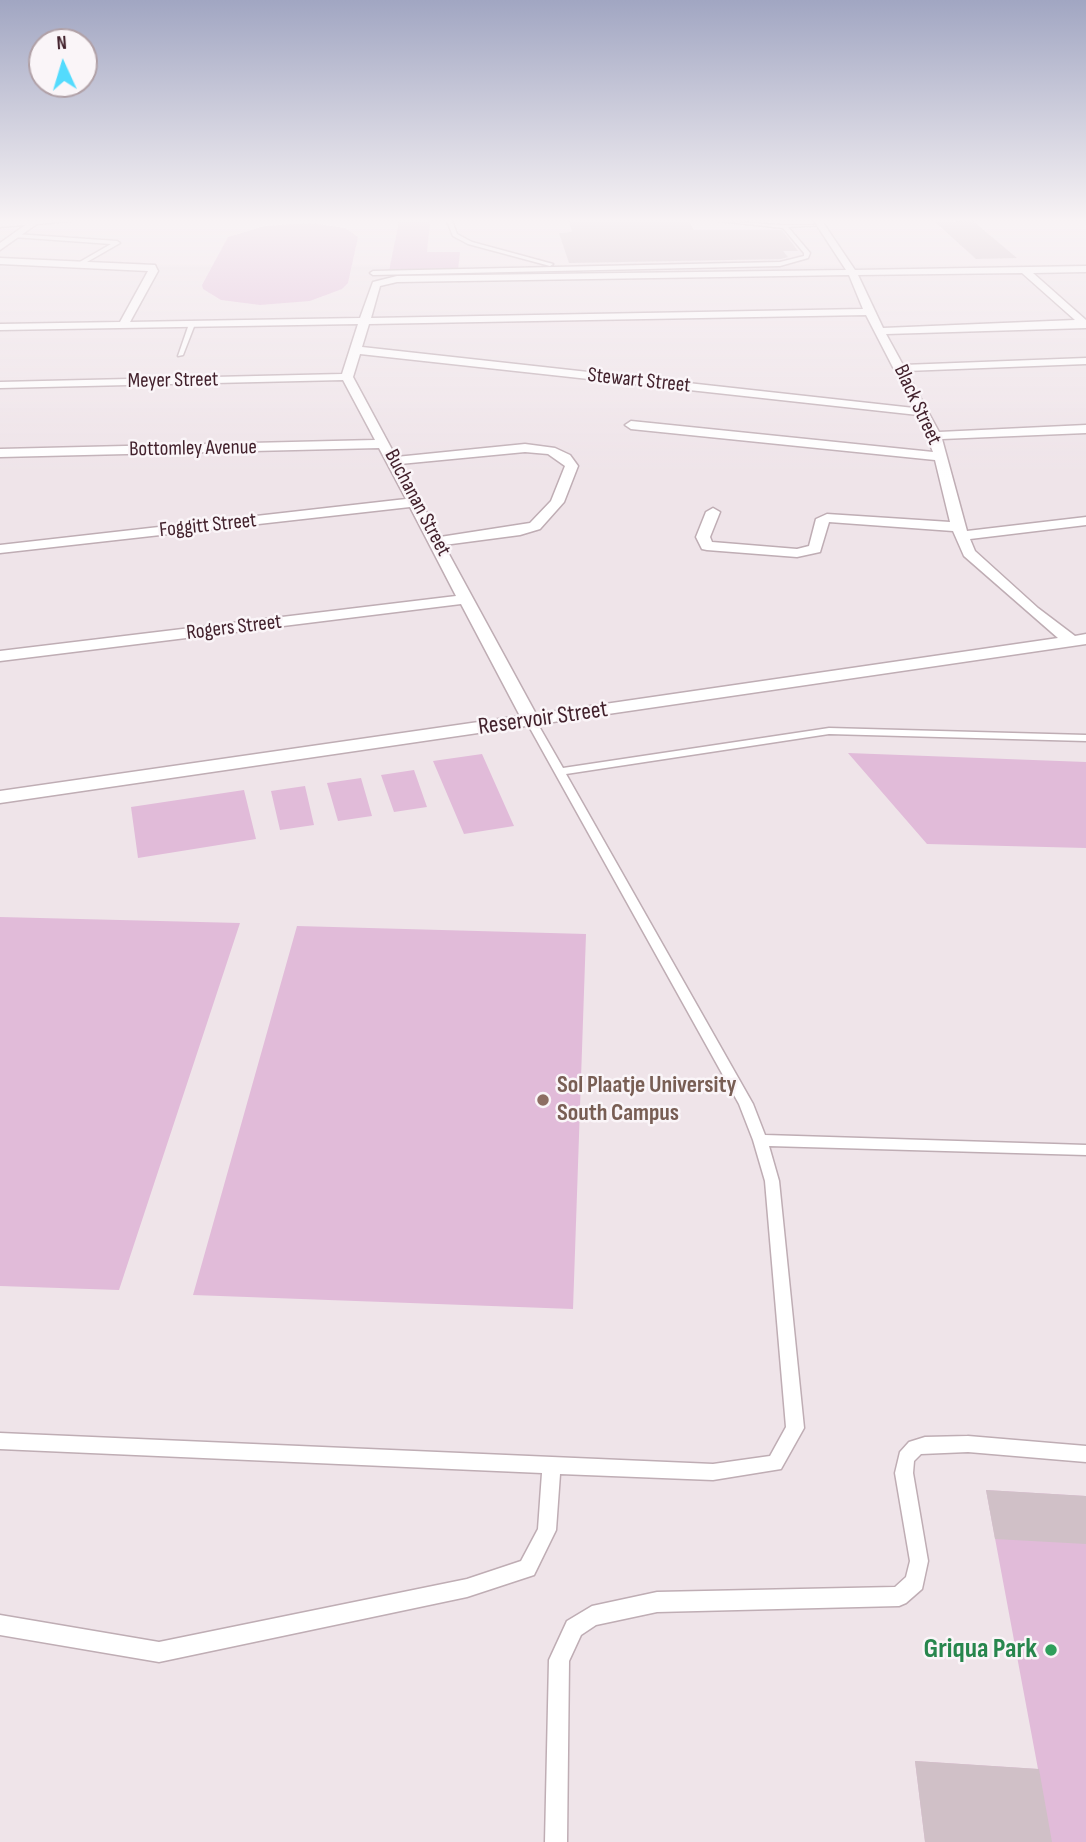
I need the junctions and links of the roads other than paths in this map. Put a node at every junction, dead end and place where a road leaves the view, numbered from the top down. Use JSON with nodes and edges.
{"nodes":[{"id":1,"x":133,"y":307,"type":"edge"},
{"id":2,"x":369,"y":307,"type":"edge"},
{"id":3,"x":867,"y":307,"type":"edge"},
{"id":4,"x":1066,"y":307,"type":"edge"},
{"id":5,"x":869,"y":312,"type":"junction"},
{"id":6,"x":365,"y":320,"type":"junction"},
{"id":7,"x":192,"y":324,"type":"junction"},
{"id":8,"x":1085,"y":324,"type":"edge"},
{"id":9,"x":123,"y":325,"type":"junction"},
{"id":10,"x":0,"y":327,"type":"edge"},
{"id":11,"x":881,"y":331,"type":"junction"},
{"id":12,"x":356,"y":350,"type":"junction"},
{"id":13,"x":180,"y":355,"type":"dead end"},
{"id":14,"x":1086,"y":361,"type":"edge"},
{"id":15,"x":901,"y":368,"type":"junction"},
{"id":16,"x":347,"y":377,"type":"junction"},
{"id":17,"x":0,"y":385,"type":"edge"},
{"id":18,"x":922,"y":412,"type":"junction"},
{"id":19,"x":631,"y":425,"type":"dead end"},
{"id":20,"x":1086,"y":429,"type":"edge"},
{"id":21,"x":935,"y":436,"type":"junction"},
{"id":22,"x":385,"y":444,"type":"junction"},
{"id":23,"x":0,"y":453,"type":"edge"},
{"id":24,"x":940,"y":457,"type":"junction"},
{"id":25,"x":393,"y":461,"type":"junction"},
{"id":26,"x":416,"y":502,"type":"junction"},
{"id":27,"x":713,"y":512,"type":"dead end"},
{"id":28,"x":1086,"y":521,"type":"edge"},
{"id":29,"x":959,"y":531,"type":"junction"},
{"id":30,"x":437,"y":542,"type":"junction"},
{"id":31,"x":0,"y":550,"type":"edge"},
{"id":32,"x":467,"y":599,"type":"junction"},
{"id":33,"x":1079,"y":640,"type":"edge"},
{"id":34,"x":0,"y":656,"type":"edge"},
{"id":35,"x":531,"y":721,"type":"junction"},
{"id":36,"x":1086,"y":738,"type":"edge"},
{"id":37,"x":561,"y":772,"type":"junction"},
{"id":38,"x":0,"y":797,"type":"edge"},
{"id":39,"x":760,"y":1140,"type":"junction"},
{"id":40,"x":1086,"y":1150,"type":"edge"},
{"id":41,"x":0,"y":1441,"type":"edge"},
{"id":42,"x":1086,"y":1454,"type":"edge"},
{"id":43,"x":552,"y":1465,"type":"junction"},
{"id":44,"x":0,"y":1625,"type":"edge"},
{"id":45,"x":556,"y":1842,"type":"edge"}],
"edges":[{"from":1,"to":9,"type":"street"},
{"from":2,"to":6,"type":"street"},
{"from":3,"to":5,"type":"street","name":"Black Street"},
{"from":4,"to":8,"type":"street"},
{"from":5,"to":6,"type":"street"},
{"from":5,"to":11,"type":"street","name":"Black Street"},
{"from":6,"to":7,"type":"street"},
{"from":6,"to":12,"type":"street"},
{"from":7,"to":9,"type":"street"},
{"from":7,"to":13,"type":"lane"},
{"from":8,"to":11,"type":"street"},
{"from":9,"to":10,"type":"street"},
{"from":11,"to":15,"type":"street","name":"Black Street"},
{"from":12,"to":16,"type":"street"},
{"from":12,"to":18,"type":"street","name":"Stewart Street"},
{"from":14,"to":15,"type":"street"},
{"from":15,"to":18,"type":"street","name":"Black Street"},
{"from":16,"to":17,"type":"street","name":"Meyer Street"},
{"from":16,"to":22,"type":"street","name":"Buchanan Street"},
{"from":18,"to":21,"type":"street","name":"Black Street"},
{"from":19,"to":24,"type":"street"},
{"from":20,"to":21,"type":"street"},
{"from":21,"to":24,"type":"street","name":"Black Street"},
{"from":22,"to":23,"type":"street","name":"Bottomley Avenue"},
{"from":22,"to":25,"type":"street","name":"Buchanan Street"},
{"from":24,"to":29,"type":"street","name":"Black Street"},
{"from":25,"to":26,"type":"street","name":"Buchanan Street"},
{"from":25,"to":30,"type":"street"},
{"from":26,"to":30,"type":"street","name":"Buchanan Street"},
{"from":26,"to":31,"type":"street","name":"Foggitt Street"},
{"from":27,"to":29,"type":"street"},
{"from":28,"to":29,"type":"street"},
{"from":29,"to":33,"type":"street","name":"Black Street"},
{"from":30,"to":32,"type":"street","name":"Buchanan Street"},
{"from":32,"to":34,"type":"street","name":"Rogers Street"},
{"from":32,"to":35,"type":"street","name":"Buchanan Street"},
{"from":33,"to":35,"type":"street","name":"Reservoir Street"},
{"from":35,"to":37,"type":"lane"},
{"from":35,"to":38,"type":"street","name":"Reservoir Street"},
{"from":36,"to":37,"type":"lane"},
{"from":37,"to":39,"type":"lane"},
{"from":39,"to":40,"type":"lane"},
{"from":39,"to":43,"type":"lane"},
{"from":41,"to":43,"type":"lane"},
{"from":42,"to":45,"type":"lane"},
{"from":43,"to":44,"type":"lane"}]}
